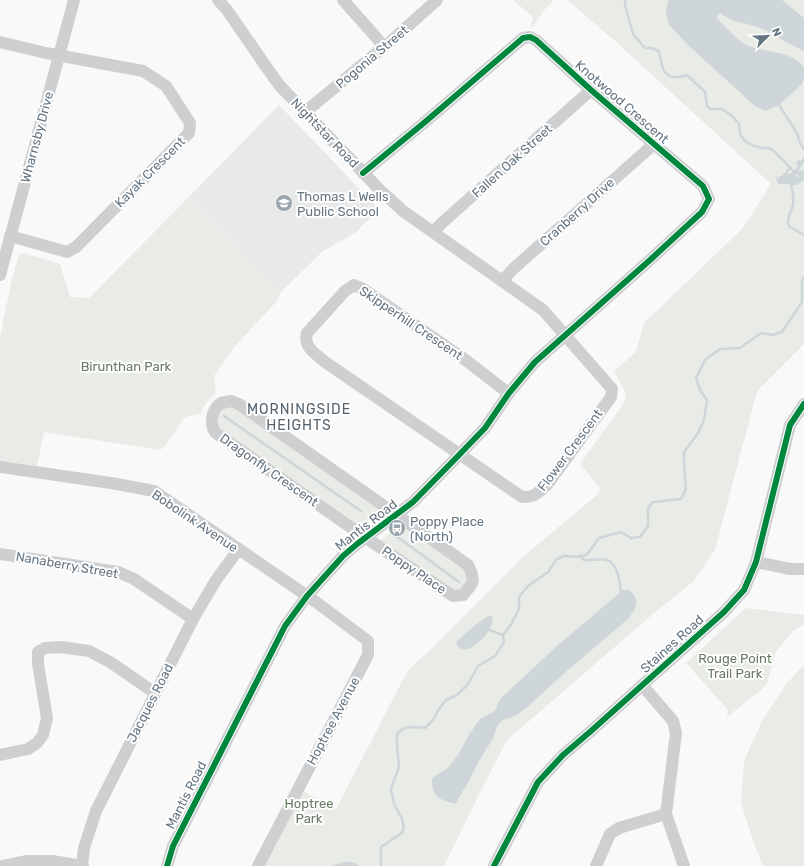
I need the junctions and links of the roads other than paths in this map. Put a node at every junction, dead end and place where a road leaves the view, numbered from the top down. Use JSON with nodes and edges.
{"nodes":[{"id":1,"x":74,"y":0,"type":"edge"},
{"id":2,"x":218,"y":0,"type":"edge"},
{"id":3,"x":343,"y":0,"type":"edge"},
{"id":4,"x":437,"y":0,"type":"edge"},
{"id":5,"x":0,"y":42,"type":"edge"},
{"id":6,"x":384,"y":47,"type":"junction"},
{"id":7,"x":60,"y":55,"type":"junction"},
{"id":8,"x":591,"y":90,"type":"junction"},
{"id":9,"x":305,"y":112,"type":"junction"},
{"id":10,"x":654,"y":144,"type":"junction"},
{"id":11,"x":363,"y":173,"type":"junction"},
{"id":12,"x":433,"y":232,"type":"junction"},
{"id":13,"x":10,"y":236,"type":"junction"},
{"id":14,"x":0,"y":275,"type":"edge"},
{"id":15,"x":502,"y":282,"type":"junction"},
{"id":16,"x":565,"y":335,"type":"junction"},
{"id":17,"x":509,"y":393,"type":"junction"},
{"id":18,"x":804,"y":404,"type":"edge"},
{"id":19,"x":459,"y":455,"type":"junction"},
{"id":20,"x":0,"y":467,"type":"edge"},
{"id":21,"x":396,"y":515,"type":"junction"},
{"id":22,"x":366,"y":538,"type":"junction"},
{"id":23,"x":238,"y":550,"type":"junction"},
{"id":24,"x":0,"y":554,"type":"edge"},
{"id":25,"x":756,"y":562,"type":"junction"},
{"id":26,"x":804,"y":569,"type":"edge"},
{"id":27,"x":307,"y":596,"type":"junction"},
{"id":28,"x":193,"y":619,"type":"junction"},
{"id":29,"x":642,"y":685,"type":"junction"},
{"id":30,"x":155,"y":693,"type":"junction"},
{"id":31,"x":0,"y":755,"type":"edge"},
{"id":32,"x":666,"y":814,"type":"junction"},
{"id":33,"x":0,"y":863,"type":"edge"},
{"id":34,"x":2,"y":866,"type":"edge"},
{"id":35,"x":82,"y":866,"type":"edge"},
{"id":36,"x":167,"y":866,"type":"edge"},
{"id":37,"x":258,"y":866,"type":"edge"},
{"id":38,"x":494,"y":866,"type":"edge"},
{"id":39,"x":596,"y":866,"type":"edge"},
{"id":40,"x":684,"y":866,"type":"edge"}],
"edges":[{"from":1,"to":7,"type":"street","name":"Wharnsby Drive"},
{"from":2,"to":9,"type":"street","name":"Nightstar Road"},
{"from":3,"to":6,"type":"street"},
{"from":4,"to":6,"type":"street","name":"Pogonia Street"},
{"from":5,"to":7,"type":"street","name":"Kayak Crescent"},
{"from":6,"to":9,"type":"street","name":"Pogonia Street"},
{"from":7,"to":13,"type":"street","name":"Wharnsby Drive"},
{"from":7,"to":13,"type":"street","name":"Kayak Crescent"},
{"from":8,"to":10,"type":"street","name":"Knotwood Crescent"},
{"from":8,"to":11,"type":"street","name":"Knotwood Crescent"},
{"from":8,"to":12,"type":"street","name":"Fallen Oak Street"},
{"from":9,"to":11,"type":"street","name":"Nightstar Road"},
{"from":10,"to":15,"type":"street","name":"Cranberry Drive"},
{"from":10,"to":16,"type":"street","name":"Knotwood Crescent"},
{"from":11,"to":12,"type":"street","name":"Nightstar Road"},
{"from":12,"to":15,"type":"street","name":"Nightstar Road"},
{"from":13,"to":14,"type":"street","name":"Wharnsby Drive"},
{"from":15,"to":16,"type":"street","name":"Nightstar Road"},
{"from":16,"to":17,"type":"street","name":"Mantis Road"},
{"from":16,"to":19,"type":"street","name":"Flower Crescent"},
{"from":17,"to":19,"type":"street","name":"Mantis Road"},
{"from":17,"to":19,"type":"street","name":"Skipperhill Crescent"},
{"from":18,"to":25,"type":"street","name":"Staines Road"},
{"from":19,"to":21,"type":"street","name":"Mantis Road"},
{"from":20,"to":23,"type":"street","name":"Bobolink Avenue"},
{"from":21,"to":22,"type":"street","name":"Mantis Road"},
{"from":21,"to":22,"type":"street","name":"Poppy Place"},
{"from":21,"to":22,"type":"street","name":"Dragonfly Crescent"},
{"from":22,"to":27,"type":"street","name":"Mantis Road"},
{"from":23,"to":27,"type":"street","name":"Bobolink Avenue"},
{"from":23,"to":28,"type":"street","name":"Jacques Road"},
{"from":24,"to":28,"type":"street","name":"Nanaberry Street"},
{"from":25,"to":26,"type":"street"},
{"from":25,"to":29,"type":"street","name":"Staines Road"},
{"from":27,"to":36,"type":"street","name":"Mantis Road"},
{"from":27,"to":37,"type":"street","name":"Hoptree Avenue"},
{"from":28,"to":30,"type":"street","name":"Jacques Road"},
{"from":29,"to":32,"type":"street"},
{"from":29,"to":38,"type":"street","name":"Staines Road"},
{"from":30,"to":31,"type":"street"},
{"from":30,"to":35,"type":"street","name":"Jacques Road"},
{"from":32,"to":39,"type":"street"},
{"from":32,"to":40,"type":"street"},
{"from":33,"to":34,"type":"street"},
{"from":34,"to":35,"type":"street"}]}
